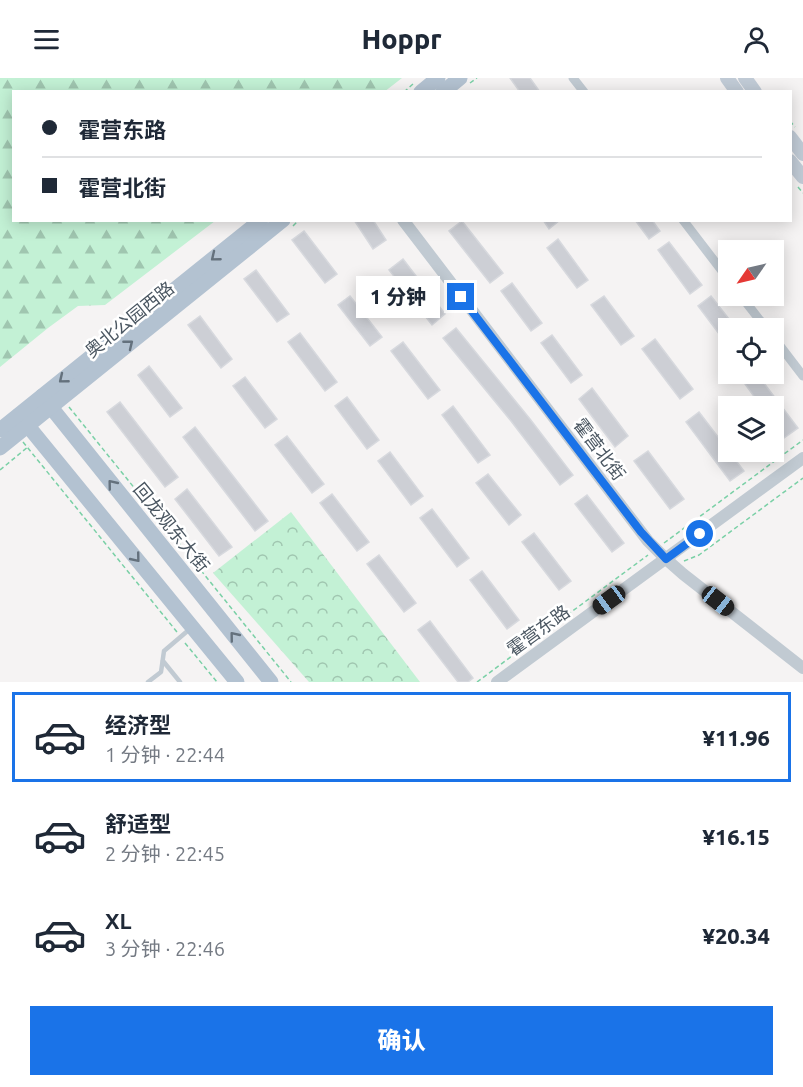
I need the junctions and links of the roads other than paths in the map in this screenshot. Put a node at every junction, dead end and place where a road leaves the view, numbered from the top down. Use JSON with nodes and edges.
{"nodes":[{"id":1,"x":438,"y":78,"type":"edge"},
{"id":2,"x":460,"y":78,"type":"edge"},
{"id":3,"x":573,"y":78,"type":"edge"},
{"id":4,"x":423,"y":90,"type":"edge"},
{"id":5,"x":445,"y":90,"type":"edge"},
{"id":6,"x":582,"y":90,"type":"edge"},
{"id":7,"x":792,"y":140,"type":"edge"},
{"id":8,"x":803,"y":154,"type":"edge"},
{"id":9,"x":792,"y":163,"type":"edge"},
{"id":10,"x":803,"y":177,"type":"edge"},
{"id":11,"x":259,"y":222,"type":"edge"},
{"id":12,"x":281,"y":222,"type":"edge"},
{"id":13,"x":405,"y":222,"type":"edge"},
{"id":14,"x":685,"y":222,"type":"edge"},
{"id":15,"x":718,"y":266,"type":"edge"},
{"id":16,"x":749,"y":306,"type":"edge"},
{"id":17,"x":758,"y":318,"type":"edge"},
{"id":18,"x":784,"y":351,"type":"edge"},
{"id":19,"x":803,"y":376,"type":"edge"},
{"id":20,"x":50,"y":407,"type":"junction"},
{"id":21,"x":24,"y":420,"type":"junction"},
{"id":22,"x":0,"y":430,"type":"edge"},
{"id":23,"x":0,"y":447,"type":"edge"},
{"id":24,"x":803,"y":459,"type":"edge"},
{"id":25,"x":666,"y":559,"type":"junction"},
{"id":26,"x":187,"y":632,"type":"junction"},
{"id":27,"x":163,"y":661,"type":"junction"},
{"id":28,"x":803,"y":668,"type":"edge"},
{"id":29,"x":148,"y":682,"type":"edge"},
{"id":30,"x":180,"y":682,"type":"edge"},
{"id":31,"x":237,"y":682,"type":"edge"},
{"id":32,"x":271,"y":682,"type":"edge"},
{"id":33,"x":497,"y":682,"type":"edge"}],
"edges":[{"from":1,"to":4,"type":"main road"},
{"from":2,"to":5,"type":"main road"},
{"from":3,"to":6,"type":"street"},
{"from":7,"to":8,"type":"main road"},
{"from":9,"to":10,"type":"main road"},
{"from":11,"to":20,"type":"main road","name":"奥北公园西路","one_way":true},
{"from":20,"to":12,"type":"main road","name":"奥北公园西路","one_way":true},
{"from":13,"to":25,"type":"street","name":"霍营北街"},
{"from":14,"to":15,"type":"street"},
{"from":16,"to":17,"type":"street"},
{"from":18,"to":19,"type":"street"},
{"from":20,"to":21,"type":"main road","name":"奥北公园西路"},
{"from":32,"to":20,"type":"main road","name":"回龙观东大街","one_way":true},
{"from":21,"to":22,"type":"main road","name":"奥北公园西路"},
{"from":21,"to":23,"type":"main road","name":"奥北公园西路"},
{"from":21,"to":26,"type":"main road","one_way":true},
{"from":24,"to":25,"type":"street","name":"霍营东路"},
{"from":25,"to":28,"type":"street","name":"霍营北街"},
{"from":25,"to":33,"type":"street","name":"霍营东路"},
{"from":26,"to":27,"type":"lane"},
{"from":26,"to":31,"type":"main road"},
{"from":27,"to":29,"type":"lane"},
{"from":27,"to":30,"type":"lane"}]}
